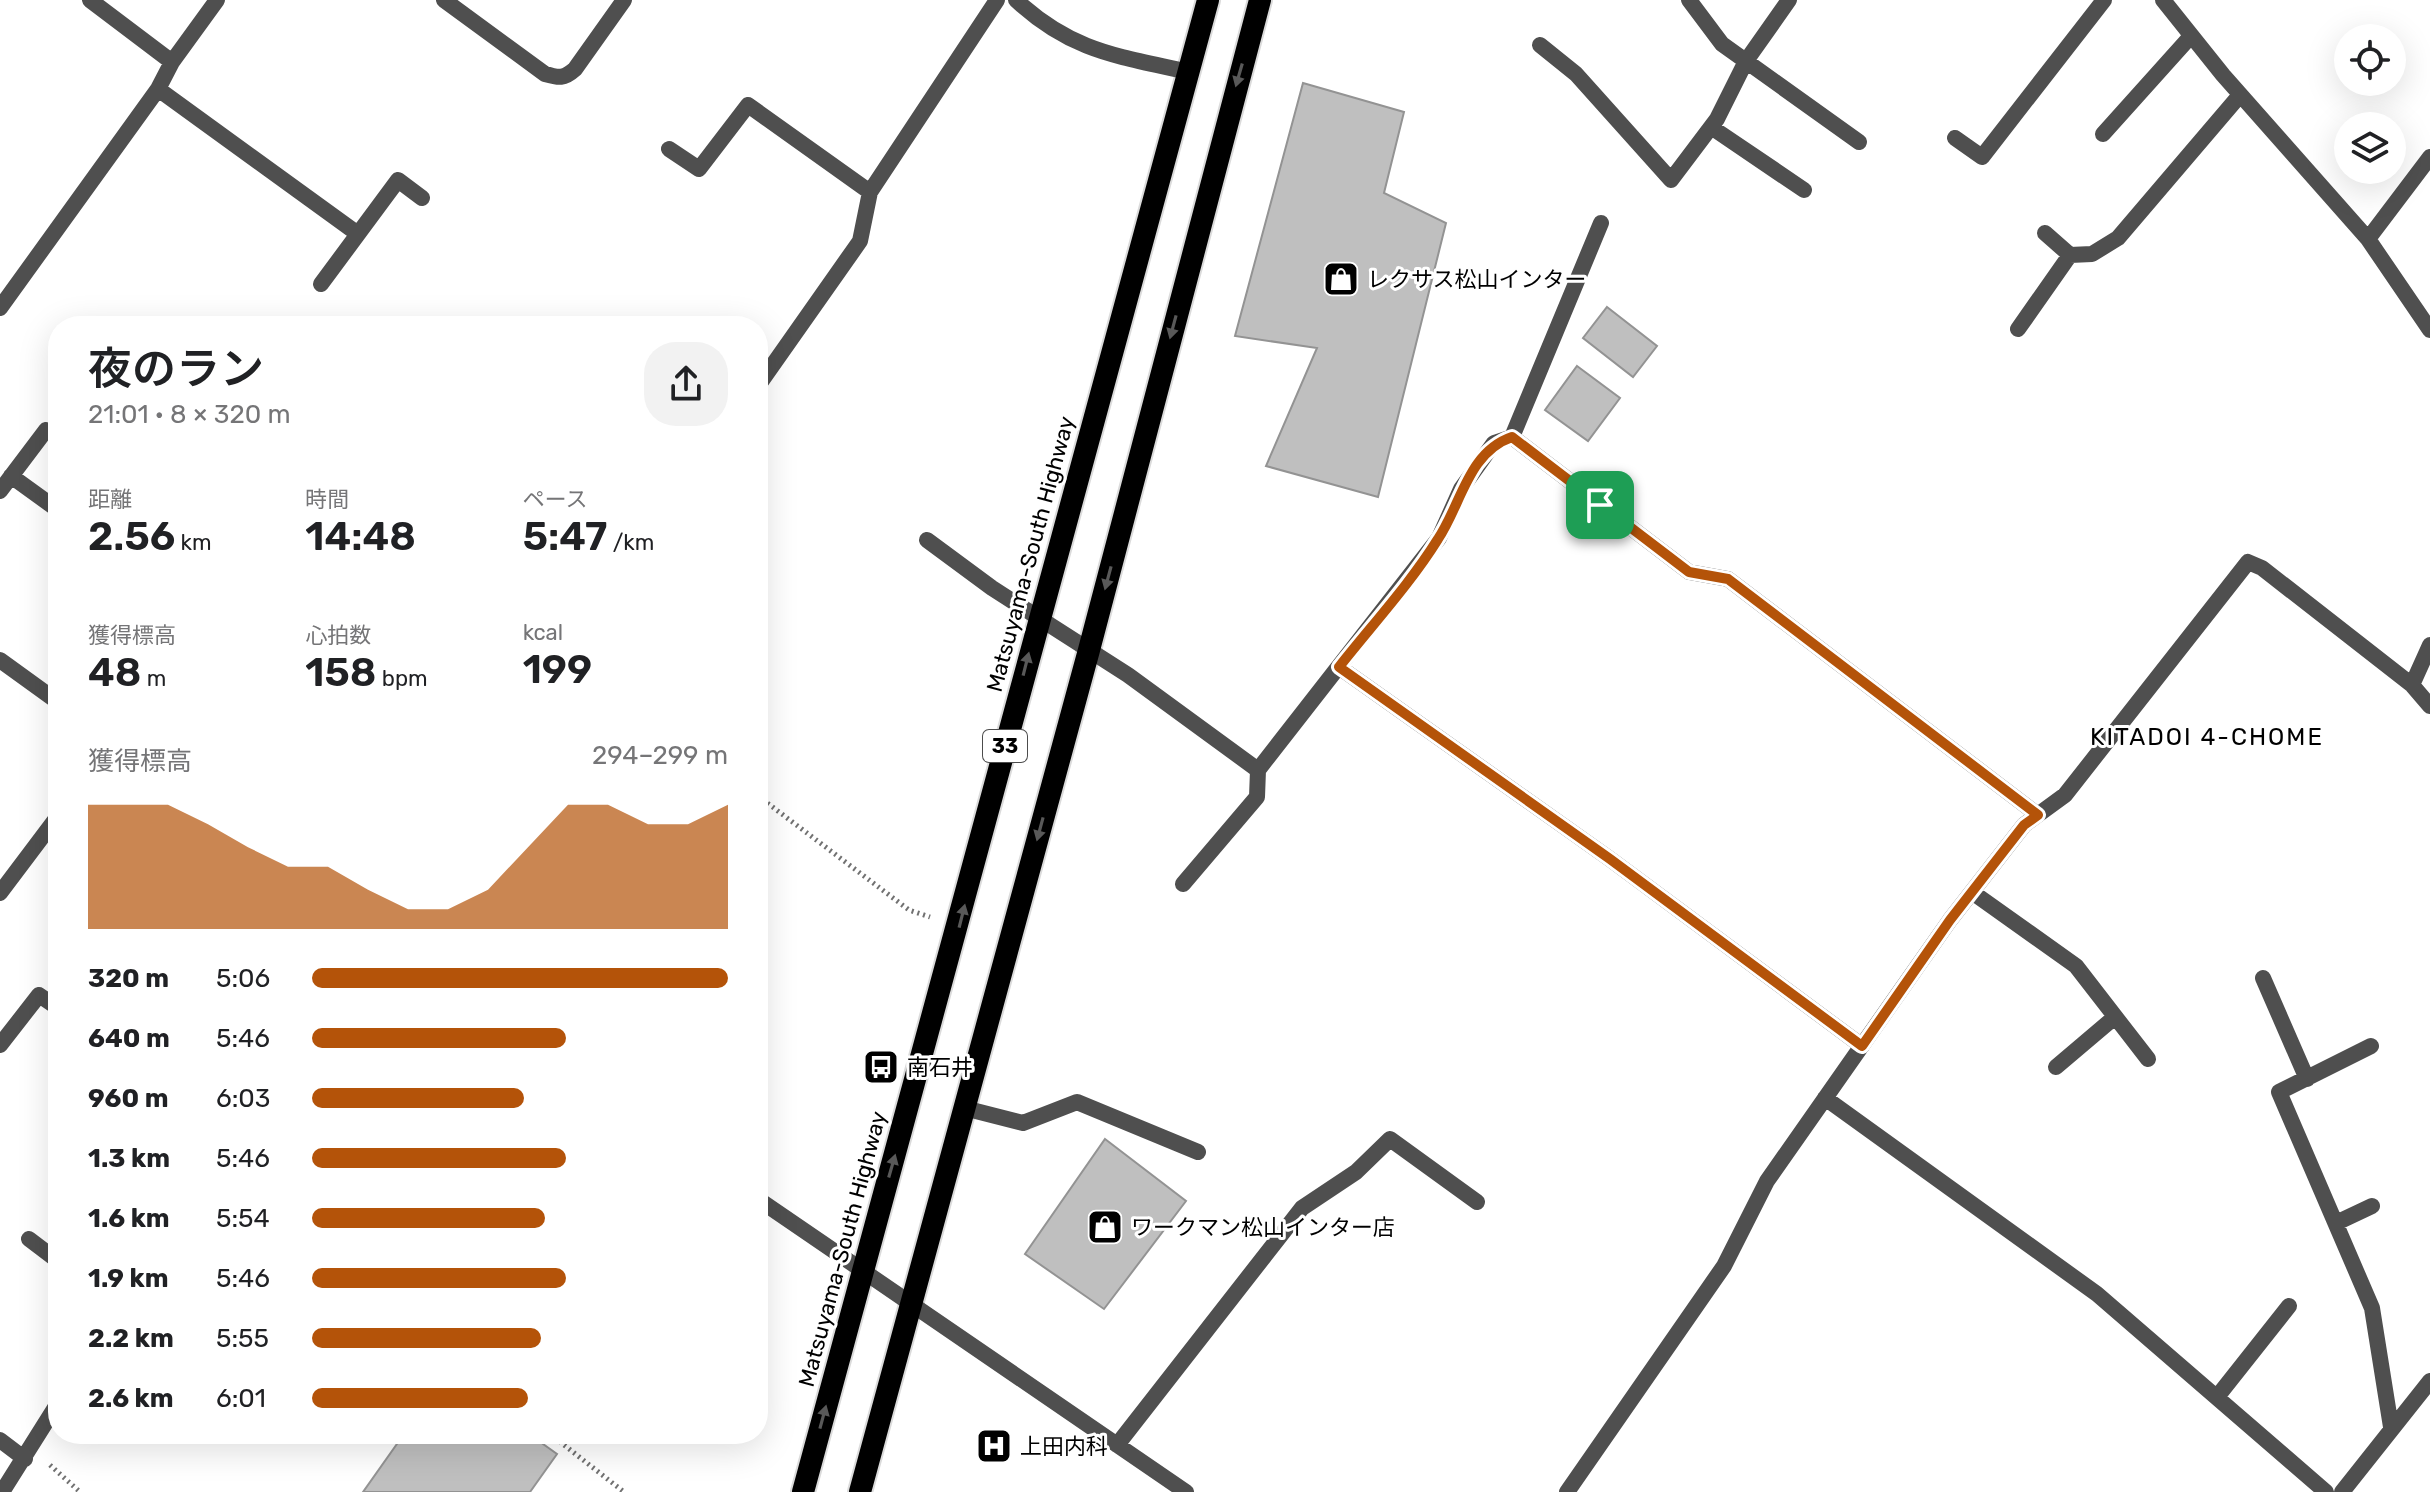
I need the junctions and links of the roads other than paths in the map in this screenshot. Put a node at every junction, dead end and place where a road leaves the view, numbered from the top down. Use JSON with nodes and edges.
{"nodes":[{"id":1,"x":90,"y":0,"type":"edge"},
{"id":2,"x":217,"y":0,"type":"edge"},
{"id":3,"x":444,"y":0,"type":"edge"},
{"id":4,"x":624,"y":0,"type":"edge"},
{"id":5,"x":997,"y":0,"type":"edge"},
{"id":6,"x":1016,"y":0,"type":"edge"},
{"id":7,"x":1208,"y":0,"type":"edge"},
{"id":8,"x":1260,"y":0,"type":"edge"},
{"id":9,"x":1689,"y":0,"type":"edge"},
{"id":10,"x":1789,"y":0,"type":"edge"},
{"id":11,"x":2104,"y":0,"type":"edge"},
{"id":12,"x":2163,"y":0,"type":"edge"},
{"id":13,"x":2191,"y":36,"type":"junction"},
{"id":14,"x":1540,"y":45,"type":"dead end"},
{"id":15,"x":1746,"y":61,"type":"junction"},
{"id":16,"x":172,"y":62,"type":"junction"},
{"id":17,"x":1189,"y":72,"type":"junction"},
{"id":18,"x":158,"y":89,"type":"junction"},
{"id":19,"x":2240,"y":95,"type":"junction"},
{"id":20,"x":1711,"y":127,"type":"junction"},
{"id":21,"x":2103,"y":134,"type":"dead end"},
{"id":22,"x":1955,"y":138,"type":"dead end"},
{"id":23,"x":1859,"y":142,"type":"dead end"},
{"id":24,"x":669,"y":149,"type":"dead end"},
{"id":25,"x":2430,"y":157,"type":"edge"},
{"id":26,"x":1804,"y":190,"type":"dead end"},
{"id":27,"x":870,"y":192,"type":"junction"},
{"id":28,"x":422,"y":198,"type":"dead end"},
{"id":29,"x":1601,"y":223,"type":"dead end"},
{"id":30,"x":2045,"y":233,"type":"dead end"},
{"id":31,"x":358,"y":234,"type":"junction"},
{"id":32,"x":2368,"y":239,"type":"junction"},
{"id":33,"x":2070,"y":255,"type":"junction"},
{"id":34,"x":321,"y":284,"type":"dead end"},
{"id":35,"x":0,"y":308,"type":"edge"},
{"id":36,"x":2018,"y":329,"type":"dead end"},
{"id":37,"x":2430,"y":330,"type":"edge"},
{"id":38,"x":768,"y":372,"type":"edge"},
{"id":39,"x":46,"y":430,"type":"dead end"},
{"id":40,"x":1512,"y":437,"type":"junction"},
{"id":41,"x":11,"y":476,"type":"junction"},
{"id":42,"x":0,"y":491,"type":"edge"},
{"id":43,"x":48,"y":503,"type":"edge"},
{"id":44,"x":927,"y":540,"type":"dead end"},
{"id":45,"x":1038,"y":616,"type":"junction"},
{"id":46,"x":2430,"y":645,"type":"edge"},
{"id":47,"x":1089,"y":650,"type":"junction"},
{"id":48,"x":0,"y":660,"type":"edge"},
{"id":49,"x":1339,"y":667,"type":"junction"},
{"id":50,"x":2412,"y":685,"type":"junction"},
{"id":51,"x":48,"y":695,"type":"edge"},
{"id":52,"x":2430,"y":706,"type":"edge"},
{"id":53,"x":1258,"y":770,"type":"junction"},
{"id":54,"x":2038,"y":815,"type":"junction"},
{"id":55,"x":48,"y":829,"type":"edge"},
{"id":56,"x":1183,"y":884,"type":"dead end"},
{"id":57,"x":1972,"y":892,"type":"junction"},
{"id":58,"x":0,"y":893,"type":"edge"},
{"id":59,"x":2263,"y":978,"type":"dead end"},
{"id":60,"x":48,"y":1001,"type":"edge"},
{"id":61,"x":2115,"y":1017,"type":"junction"},
{"id":62,"x":0,"y":1045,"type":"edge"},
{"id":63,"x":1862,"y":1046,"type":"junction"},
{"id":64,"x":2371,"y":1046,"type":"dead end"},
{"id":65,"x":2148,"y":1059,"type":"dead end"},
{"id":66,"x":2056,"y":1067,"type":"dead end"},
{"id":67,"x":2307,"y":1079,"type":"junction"},
{"id":68,"x":1825,"y":1098,"type":"junction"},
{"id":69,"x":964,"y":1108,"type":"junction"},
{"id":70,"x":1198,"y":1152,"type":"dead end"},
{"id":71,"x":1477,"y":1202,"type":"dead end"},
{"id":72,"x":768,"y":1206,"type":"edge"},
{"id":73,"x":2372,"y":1206,"type":"dead end"},
{"id":74,"x":2336,"y":1223,"type":"junction"},
{"id":75,"x":29,"y":1239,"type":"dead end"},
{"id":76,"x":48,"y":1253,"type":"edge"},
{"id":77,"x":862,"y":1273,"type":"junction"},
{"id":78,"x":911,"y":1306,"type":"junction"},
{"id":79,"x":2289,"y":1306,"type":"dead end"},
{"id":80,"x":2430,"y":1381,"type":"edge"},
{"id":81,"x":2217,"y":1397,"type":"junction"},
{"id":82,"x":48,"y":1420,"type":"edge"},
{"id":83,"x":2391,"y":1427,"type":"junction"},
{"id":84,"x":0,"y":1440,"type":"edge"},
{"id":85,"x":1117,"y":1445,"type":"junction"},
{"id":86,"x":28,"y":1454,"type":"junction"},
{"id":87,"x":2,"y":1492,"type":"edge"},
{"id":88,"x":803,"y":1492,"type":"edge"},
{"id":89,"x":860,"y":1492,"type":"edge"},
{"id":90,"x":1186,"y":1492,"type":"edge"},
{"id":91,"x":1567,"y":1492,"type":"edge"},
{"id":92,"x":2326,"y":1492,"type":"edge"},
{"id":93,"x":2342,"y":1492,"type":"edge"}],
"edges":[{"from":1,"to":16,"type":"street"},
{"from":2,"to":16,"type":"street"},
{"from":3,"to":4,"type":"street"},
{"from":5,"to":27,"type":"street"},
{"from":6,"to":17,"type":"street"},
{"from":7,"to":17,"type":"highway","name":"Matsuyama-South Highway","number":"33"},
{"from":8,"to":47,"type":"highway","number":"33","one_way":true},
{"from":9,"to":15,"type":"street"},
{"from":10,"to":15,"type":"street"},
{"from":11,"to":22,"type":"street"},
{"from":12,"to":13,"type":"street"},
{"from":13,"to":19,"type":"street"},
{"from":13,"to":21,"type":"street"},
{"from":14,"to":20,"type":"street"},
{"from":15,"to":20,"type":"street"},
{"from":15,"to":23,"type":"street"},
{"from":16,"to":18,"type":"street"},
{"from":17,"to":45,"type":"highway","name":"Matsuyama-South Highway","number":"33"},
{"from":18,"to":31,"type":"street"},
{"from":18,"to":35,"type":"street"},
{"from":19,"to":32,"type":"street"},
{"from":19,"to":33,"type":"street"},
{"from":20,"to":26,"type":"street"},
{"from":24,"to":27,"type":"street"},
{"from":25,"to":32,"type":"street"},
{"from":27,"to":38,"type":"street"},
{"from":28,"to":31,"type":"street"},
{"from":29,"to":40,"type":"street"},
{"from":30,"to":33,"type":"street"},
{"from":31,"to":34,"type":"street"},
{"from":32,"to":37,"type":"street"},
{"from":33,"to":36,"type":"street"},
{"from":39,"to":41,"type":"street"},
{"from":40,"to":49,"type":"street"},
{"from":40,"to":54,"type":"street"},
{"from":41,"to":42,"type":"street"},
{"from":41,"to":43,"type":"street"},
{"from":44,"to":45,"type":"street"},
{"from":45,"to":47,"type":"street"},
{"from":77,"to":45,"type":"highway","name":"Matsuyama-South Highway","number":"33","one_way":true},
{"from":46,"to":50,"type":"street"},
{"from":47,"to":53,"type":"street"},
{"from":47,"to":69,"type":"highway","number":"33","one_way":true},
{"from":48,"to":51,"type":"street"},
{"from":49,"to":53,"type":"street"},
{"from":49,"to":63,"type":"street"},
{"from":50,"to":52,"type":"street"},
{"from":50,"to":54,"type":"street"},
{"from":53,"to":56,"type":"street"},
{"from":54,"to":57,"type":"street"},
{"from":55,"to":58,"type":"street"},
{"from":57,"to":61,"type":"street"},
{"from":57,"to":63,"type":"street"},
{"from":59,"to":67,"type":"street"},
{"from":60,"to":62,"type":"street"},
{"from":61,"to":65,"type":"street"},
{"from":61,"to":66,"type":"street"},
{"from":63,"to":68,"type":"street"},
{"from":64,"to":67,"type":"street"},
{"from":67,"to":74,"type":"street"},
{"from":68,"to":81,"type":"street"},
{"from":68,"to":91,"type":"street"},
{"from":69,"to":70,"type":"street"},
{"from":69,"to":78,"type":"highway","number":"33"},
{"from":71,"to":85,"type":"street"},
{"from":72,"to":77,"type":"street"},
{"from":73,"to":74,"type":"street"},
{"from":74,"to":83,"type":"street"},
{"from":75,"to":76,"type":"street"},
{"from":77,"to":78,"type":"street"},
{"from":88,"to":77,"type":"highway","name":"Matsuyama-South Highway","number":"33","one_way":true},
{"from":78,"to":85,"type":"street"},
{"from":78,"to":89,"type":"highway","number":"33"},
{"from":79,"to":81,"type":"street"},
{"from":80,"to":83,"type":"street"},
{"from":81,"to":92,"type":"street"},
{"from":82,"to":86,"type":"street"},
{"from":83,"to":93,"type":"street"},
{"from":84,"to":86,"type":"street"},
{"from":85,"to":90,"type":"street"},
{"from":86,"to":87,"type":"street"}]}
